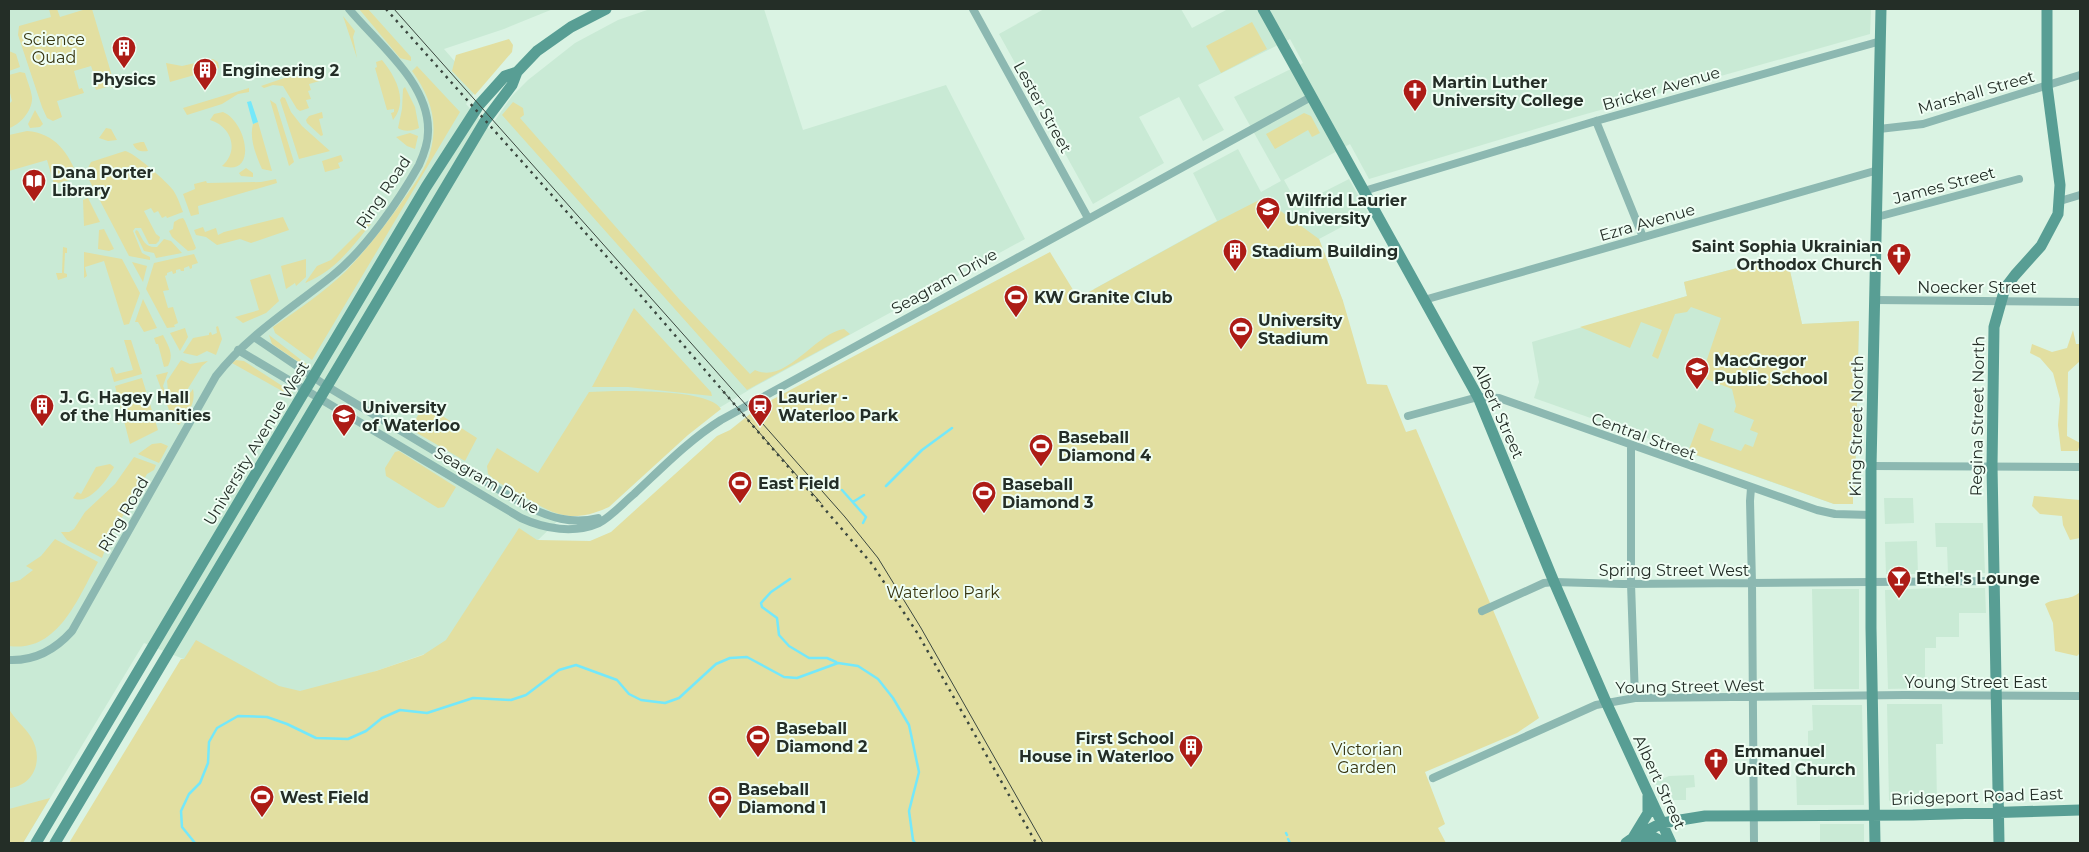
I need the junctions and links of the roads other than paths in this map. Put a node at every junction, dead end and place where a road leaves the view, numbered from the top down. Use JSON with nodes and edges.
{"nodes":[{"id":1,"x":349,"y":9,"type":"edge"},
{"id":2,"x":606,"y":9,"type":"edge"},
{"id":3,"x":973,"y":9,"type":"edge"},
{"id":4,"x":1262,"y":9,"type":"edge"},
{"id":5,"x":1881,"y":9,"type":"edge"},
{"id":6,"x":2047,"y":9,"type":"edge"},
{"id":7,"x":1881,"y":41,"type":"junction"},
{"id":8,"x":518,"y":72,"type":"junction"},
{"id":9,"x":2080,"y":75,"type":"edge"},
{"id":10,"x":2047,"y":86,"type":"junction"},
{"id":11,"x":1311,"y":97,"type":"junction"},
{"id":12,"x":1596,"y":121,"type":"junction"},
{"id":13,"x":1878,"y":129,"type":"junction"},
{"id":14,"x":1878,"y":170,"type":"junction"},
{"id":15,"x":2019,"y":179,"type":"dead end"},
{"id":16,"x":1364,"y":191,"type":"junction"},
{"id":17,"x":2080,"y":195,"type":"edge"},
{"id":18,"x":2060,"y":201,"type":"junction"},
{"id":19,"x":1876,"y":217,"type":"junction"},
{"id":20,"x":1088,"y":218,"type":"junction"},
{"id":21,"x":1643,"y":238,"type":"junction"},
{"id":22,"x":1424,"y":300,"type":"junction"},
{"id":23,"x":1874,"y":300,"type":"junction"},
{"id":24,"x":2001,"y":302,"type":"junction"},
{"id":25,"x":2080,"y":302,"type":"edge"},
{"id":26,"x":254,"y":337,"type":"junction"},
{"id":27,"x":238,"y":350,"type":"junction"},
{"id":28,"x":314,"y":378,"type":"junction"},
{"id":29,"x":328,"y":387,"type":"junction"},
{"id":30,"x":306,"y":392,"type":"junction"},
{"id":31,"x":1478,"y":397,"type":"junction"},
{"id":32,"x":319,"y":400,"type":"junction"},
{"id":33,"x":1408,"y":416,"type":"dead end"},
{"id":34,"x":1631,"y":446,"type":"junction"},
{"id":35,"x":1871,"y":466,"type":"junction"},
{"id":36,"x":1992,"y":466,"type":"junction"},
{"id":37,"x":2080,"y":467,"type":"edge"},
{"id":38,"x":1751,"y":488,"type":"junction"},
{"id":39,"x":609,"y":515,"type":"junction"},
{"id":40,"x":1871,"y":515,"type":"junction"},
{"id":41,"x":1994,"y":581,"type":"junction"},
{"id":42,"x":1554,"y":582,"type":"junction"},
{"id":43,"x":1871,"y":582,"type":"junction"},
{"id":44,"x":1752,"y":583,"type":"junction"},
{"id":45,"x":1631,"y":584,"type":"junction"},
{"id":46,"x":1482,"y":611,"type":"dead end"},
{"id":47,"x":9,"y":660,"type":"edge"},
{"id":48,"x":1872,"y":696,"type":"junction"},
{"id":49,"x":1996,"y":696,"type":"junction"},
{"id":50,"x":2080,"y":696,"type":"edge"},
{"id":51,"x":1635,"y":698,"type":"junction"},
{"id":52,"x":1754,"y":698,"type":"junction"},
{"id":53,"x":1606,"y":702,"type":"junction"},
{"id":54,"x":1433,"y":778,"type":"dead end"},
{"id":55,"x":1648,"y":794,"type":"junction"},
{"id":56,"x":2080,"y":810,"type":"edge"},
{"id":57,"x":1999,"y":814,"type":"junction"},
{"id":58,"x":1753,"y":815,"type":"junction"},
{"id":59,"x":1875,"y":815,"type":"junction"},
{"id":60,"x":1662,"y":823,"type":"junction"},
{"id":61,"x":1630,"y":840,"type":"edge"},
{"id":62,"x":36,"y":843,"type":"edge"},
{"id":63,"x":56,"y":843,"type":"edge"},
{"id":64,"x":1666,"y":843,"type":"edge"},
{"id":65,"x":1671,"y":843,"type":"edge"},
{"id":66,"x":1754,"y":843,"type":"edge"},
{"id":67,"x":1875,"y":843,"type":"edge"},
{"id":68,"x":1999,"y":843,"type":"edge"}],
"edges":[{"from":1,"to":26,"type":"street","name":"Ring Road"},
{"from":2,"to":8,"type":"main road","name":"University Avenue West"},
{"from":3,"to":20,"type":"street","name":"Lester Street"},
{"from":4,"to":11,"type":"main road","name":"Albert Street"},
{"from":5,"to":7,"type":"main road","name":"King Street North"},
{"from":6,"to":10,"type":"main road","name":"Regina Street North"},
{"from":7,"to":12,"type":"street","name":"Bricker Avenue"},
{"from":7,"to":13,"type":"main road","name":"King Street North"},
{"from":8,"to":28,"type":"main road","name":"University Avenue West"},
{"from":8,"to":29,"type":"main road","name":"University Avenue West"},
{"from":9,"to":10,"type":"street","name":"Marshall Street"},
{"from":10,"to":13,"type":"street","name":"Marshall Street"},
{"from":10,"to":18,"type":"main road","name":"Regina Street North"},
{"from":11,"to":16,"type":"main road","name":"Albert Street"},
{"from":11,"to":20,"type":"street","name":"Seagram Drive"},
{"from":12,"to":16,"type":"street","name":"Bricker Avenue"},
{"from":12,"to":21,"type":"street"},
{"from":13,"to":14,"type":"main road","name":"King Street North"},
{"from":14,"to":19,"type":"main road","name":"King Street North"},
{"from":14,"to":21,"type":"street","name":"Ezra Avenue"},
{"from":15,"to":19,"type":"street","name":"James Street"},
{"from":16,"to":22,"type":"main road","name":"Albert Street"},
{"from":17,"to":18,"type":"street"},
{"from":18,"to":24,"type":"main road","name":"Regina Street North"},
{"from":19,"to":23,"type":"main road","name":"King Street North"},
{"from":20,"to":39,"type":"street","name":"Seagram Drive"},
{"from":21,"to":22,"type":"street","name":"Ezra Avenue"},
{"from":22,"to":31,"type":"main road","name":"Albert Street"},
{"from":23,"to":24,"type":"street","name":"Noecker Street"},
{"from":23,"to":35,"type":"main road","name":"King Street North"},
{"from":24,"to":25,"type":"street","name":"Noecker Street"},
{"from":24,"to":36,"type":"main road","name":"Regina Street North"},
{"from":26,"to":27,"type":"street","name":"Ring Road"},
{"from":26,"to":28,"type":"street"},
{"from":27,"to":30,"type":"street"},
{"from":27,"to":47,"type":"street","name":"Ring Road"},
{"from":28,"to":29,"type":"street","name":"Seagram Drive"},
{"from":28,"to":30,"type":"main road","name":"University Avenue West"},
{"from":29,"to":32,"type":"main road","name":"University Avenue West"},
{"from":29,"to":39,"type":"street","name":"Seagram Drive"},
{"from":30,"to":32,"type":"street","name":"Seagram Drive"},
{"from":30,"to":62,"type":"main road","name":"University Avenue West"},
{"from":31,"to":33,"type":"street","name":"Central Street"},
{"from":31,"to":34,"type":"street","name":"Central Street"},
{"from":31,"to":42,"type":"main road","name":"Albert Street"},
{"from":32,"to":39,"type":"street","name":"Seagram Drive"},
{"from":32,"to":63,"type":"main road","name":"University Avenue West"},
{"from":34,"to":38,"type":"street","name":"Central Street"},
{"from":34,"to":45,"type":"street"},
{"from":35,"to":36,"type":"street"},
{"from":35,"to":40,"type":"main road","name":"King Street North"},
{"from":36,"to":37,"type":"street"},
{"from":36,"to":41,"type":"main road","name":"Regina Street North"},
{"from":38,"to":40,"type":"street","name":"Central Street"},
{"from":38,"to":44,"type":"street"},
{"from":40,"to":43,"type":"main road","name":"King Street North"},
{"from":41,"to":43,"type":"street","name":"Spring Street West"},
{"from":41,"to":49,"type":"main road","name":"Regina Street North"},
{"from":42,"to":45,"type":"street","name":"Spring Street West"},
{"from":42,"to":46,"type":"street","name":"Spring Street West"},
{"from":42,"to":53,"type":"main road","name":"Albert Street"},
{"from":43,"to":44,"type":"street","name":"Spring Street West"},
{"from":43,"to":48,"type":"main road","name":"King Street North"},
{"from":44,"to":45,"type":"street","name":"Spring Street West"},
{"from":44,"to":52,"type":"street"},
{"from":45,"to":51,"type":"street"},
{"from":48,"to":49,"type":"street","name":"Young Street East"},
{"from":48,"to":52,"type":"street","name":"Young Street West"},
{"from":48,"to":59,"type":"main road","name":"King Street North"},
{"from":49,"to":50,"type":"street","name":"Young Street East"},
{"from":49,"to":57,"type":"main road","name":"Regina Street North"},
{"from":51,"to":52,"type":"street","name":"Young Street West"},
{"from":51,"to":53,"type":"street","name":"Young Street West"},
{"from":52,"to":58,"type":"street"},
{"from":53,"to":54,"type":"street","name":"Young Street West"},
{"from":53,"to":55,"type":"main road","name":"Albert Street"},
{"from":55,"to":60,"type":"main road","name":"Albert Street"},
{"from":55,"to":61,"type":"main road"},
{"from":56,"to":57,"type":"main road","name":"Bridgeport Road East"},
{"from":57,"to":59,"type":"main road","name":"Bridgeport Road East"},
{"from":57,"to":68,"type":"main road","name":"Regina Street North"},
{"from":58,"to":59,"type":"main road","name":"Bridgeport Road East"},
{"from":58,"to":60,"type":"main road","name":"Bridgeport Road East"},
{"from":58,"to":66,"type":"street"},
{"from":59,"to":67,"type":"main road","name":"King Street North"},
{"from":60,"to":61,"type":"main road","name":"Bridgeport Road East"},
{"from":60,"to":65,"type":"main road","name":"Albert Street"},
{"from":61,"to":64,"type":"main road"}]}
